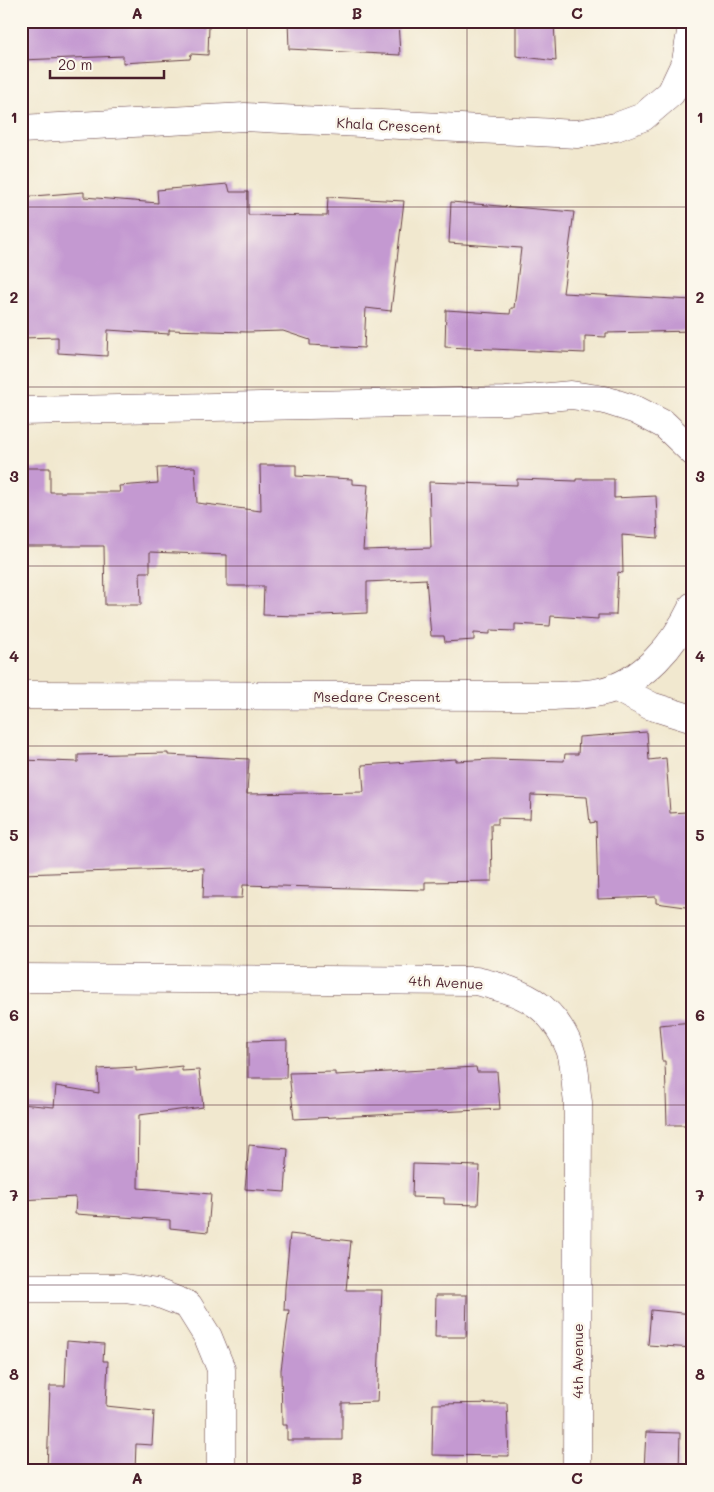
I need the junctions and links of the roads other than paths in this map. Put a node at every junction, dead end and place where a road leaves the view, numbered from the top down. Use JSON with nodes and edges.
{"nodes":[{"id":1,"x":693,"y":21,"type":"edge"},
{"id":2,"x":21,"y":129,"type":"edge"},
{"id":3,"x":21,"y":411,"type":"edge"},
{"id":4,"x":693,"y":452,"type":"edge"},
{"id":5,"x":692,"y":608,"type":"edge"},
{"id":6,"x":615,"y":686,"type":"junction"},
{"id":7,"x":21,"y":695,"type":"edge"},
{"id":8,"x":693,"y":719,"type":"edge"},
{"id":9,"x":21,"y":978,"type":"edge"},
{"id":10,"x":21,"y":1288,"type":"edge"},
{"id":11,"x":221,"y":1471,"type":"edge"},
{"id":12,"x":577,"y":1471,"type":"edge"}],
"edges":[{"from":1,"to":2,"type":"street","name":"Khala Crescent"},
{"from":3,"to":4,"type":"street"},
{"from":5,"to":6,"type":"street","name":"Msedare Crescent"},
{"from":6,"to":7,"type":"street","name":"Msedare Crescent"},
{"from":6,"to":8,"type":"street"},
{"from":9,"to":12,"type":"street","name":"4th Avenue"},
{"from":10,"to":11,"type":"street"}]}
